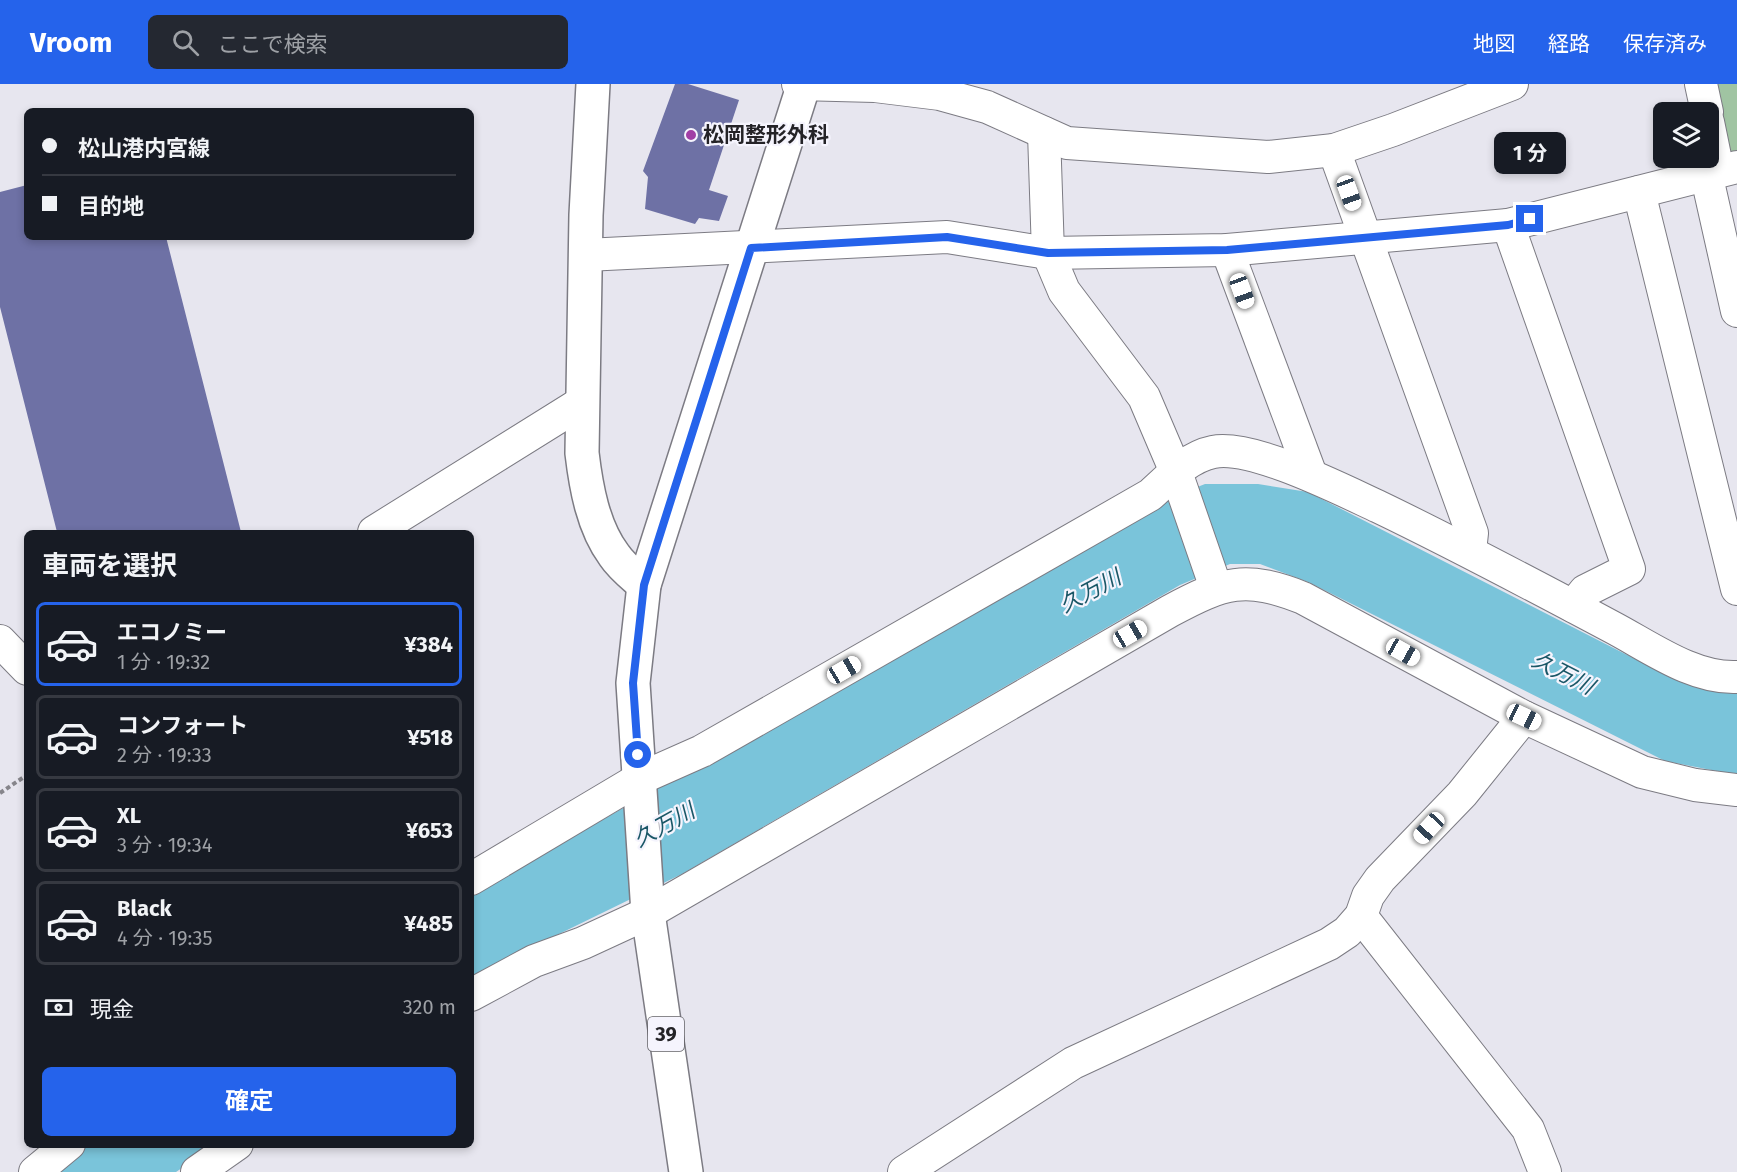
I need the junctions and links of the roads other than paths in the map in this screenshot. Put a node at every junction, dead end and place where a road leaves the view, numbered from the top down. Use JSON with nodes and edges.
{"nodes":[{"id":1,"x":593,"y":84,"type":"edge"},
{"id":2,"x":802,"y":84,"type":"edge"},
{"id":3,"x":1512,"y":84,"type":"edge"},
{"id":4,"x":1701,"y":84,"type":"edge"},
{"id":5,"x":1705,"y":102,"type":"edge"},
{"id":6,"x":1044,"y":133,"type":"junction"},
{"id":7,"x":1334,"y":150,"type":"junction"},
{"id":8,"x":1721,"y":170,"type":"edge"},
{"id":9,"x":1640,"y":192,"type":"junction"},
{"id":10,"x":1508,"y":225,"type":"junction"},
{"id":11,"x":1365,"y":237,"type":"junction"},
{"id":12,"x":751,"y":248,"type":"junction"},
{"id":13,"x":1227,"y":250,"type":"junction"},
{"id":14,"x":1048,"y":253,"type":"junction"},
{"id":15,"x":586,"y":255,"type":"junction"},
{"id":16,"x":1737,"y":311,"type":"edge"},
{"id":17,"x":581,"y":403,"type":"junction"},
{"id":18,"x":1311,"y":475,"type":"junction"},
{"id":19,"x":1178,"y":480,"type":"junction"},
{"id":20,"x":377,"y":530,"type":"edge"},
{"id":21,"x":1470,"y":551,"type":"junction"},
{"id":22,"x":1214,"y":582,"type":"junction"},
{"id":23,"x":644,"y":585,"type":"junction"},
{"id":24,"x":1737,"y":589,"type":"edge"},
{"id":25,"x":1573,"y":606,"type":"junction"},
{"id":26,"x":0,"y":641,"type":"edge"},
{"id":27,"x":24,"y":666,"type":"edge"},
{"id":28,"x":1737,"y":677,"type":"edge"},
{"id":29,"x":1524,"y":717,"type":"junction"},
{"id":30,"x":639,"y":786,"type":"junction"},
{"id":31,"x":1737,"y":790,"type":"edge"},
{"id":32,"x":474,"y":877,"type":"edge"},
{"id":33,"x":648,"y":904,"type":"junction"},
{"id":34,"x":1362,"y":916,"type":"junction"},
{"id":35,"x":474,"y":993,"type":"edge"},
{"id":36,"x":64,"y":1148,"type":"edge"},
{"id":37,"x":231,"y":1148,"type":"edge"},
{"id":38,"x":35,"y":1172,"type":"edge"},
{"id":39,"x":197,"y":1172,"type":"edge"},
{"id":40,"x":686,"y":1172,"type":"edge"},
{"id":41,"x":904,"y":1172,"type":"edge"},
{"id":42,"x":1545,"y":1172,"type":"edge"}],
"edges":[{"from":1,"to":15,"type":"main road"},
{"from":2,"to":6,"type":"street"},
{"from":2,"to":12,"type":"main road","number":"39"},
{"from":3,"to":7,"type":"street"},
{"from":4,"to":5,"type":"street"},
{"from":6,"to":7,"type":"street"},
{"from":6,"to":14,"type":"street"},
{"from":7,"to":11,"type":"street"},
{"from":8,"to":9,"type":"street"},
{"from":8,"to":16,"type":"street"},
{"from":9,"to":10,"type":"street"},
{"from":9,"to":24,"type":"street"},
{"from":10,"to":11,"type":"street"},
{"from":10,"to":25,"type":"street"},
{"from":11,"to":13,"type":"street"},
{"from":11,"to":21,"type":"street"},
{"from":12,"to":14,"type":"street"},
{"from":12,"to":15,"type":"street"},
{"from":12,"to":23,"type":"main road","number":"39"},
{"from":13,"to":14,"type":"street"},
{"from":13,"to":18,"type":"street"},
{"from":14,"to":19,"type":"street"},
{"from":15,"to":17,"type":"main road"},
{"from":17,"to":20,"type":"street"},
{"from":17,"to":23,"type":"main road"},
{"from":18,"to":19,"type":"street"},
{"from":18,"to":21,"type":"street"},
{"from":19,"to":22,"type":"street"},
{"from":19,"to":30,"type":"street"},
{"from":21,"to":25,"type":"street"},
{"from":22,"to":29,"type":"street"},
{"from":22,"to":33,"type":"street"},
{"from":23,"to":30,"type":"main road","number":"39"},
{"from":25,"to":28,"type":"street"},
{"from":26,"to":27,"type":"street"},
{"from":29,"to":31,"type":"street"},
{"from":29,"to":34,"type":"street"},
{"from":30,"to":32,"type":"street"},
{"from":30,"to":33,"type":"main road","number":"39"},
{"from":33,"to":35,"type":"street"},
{"from":33,"to":40,"type":"main road","number":"39"},
{"from":34,"to":41,"type":"street"},
{"from":34,"to":42,"type":"street"},
{"from":36,"to":38,"type":"street"},
{"from":37,"to":39,"type":"street"}]}
